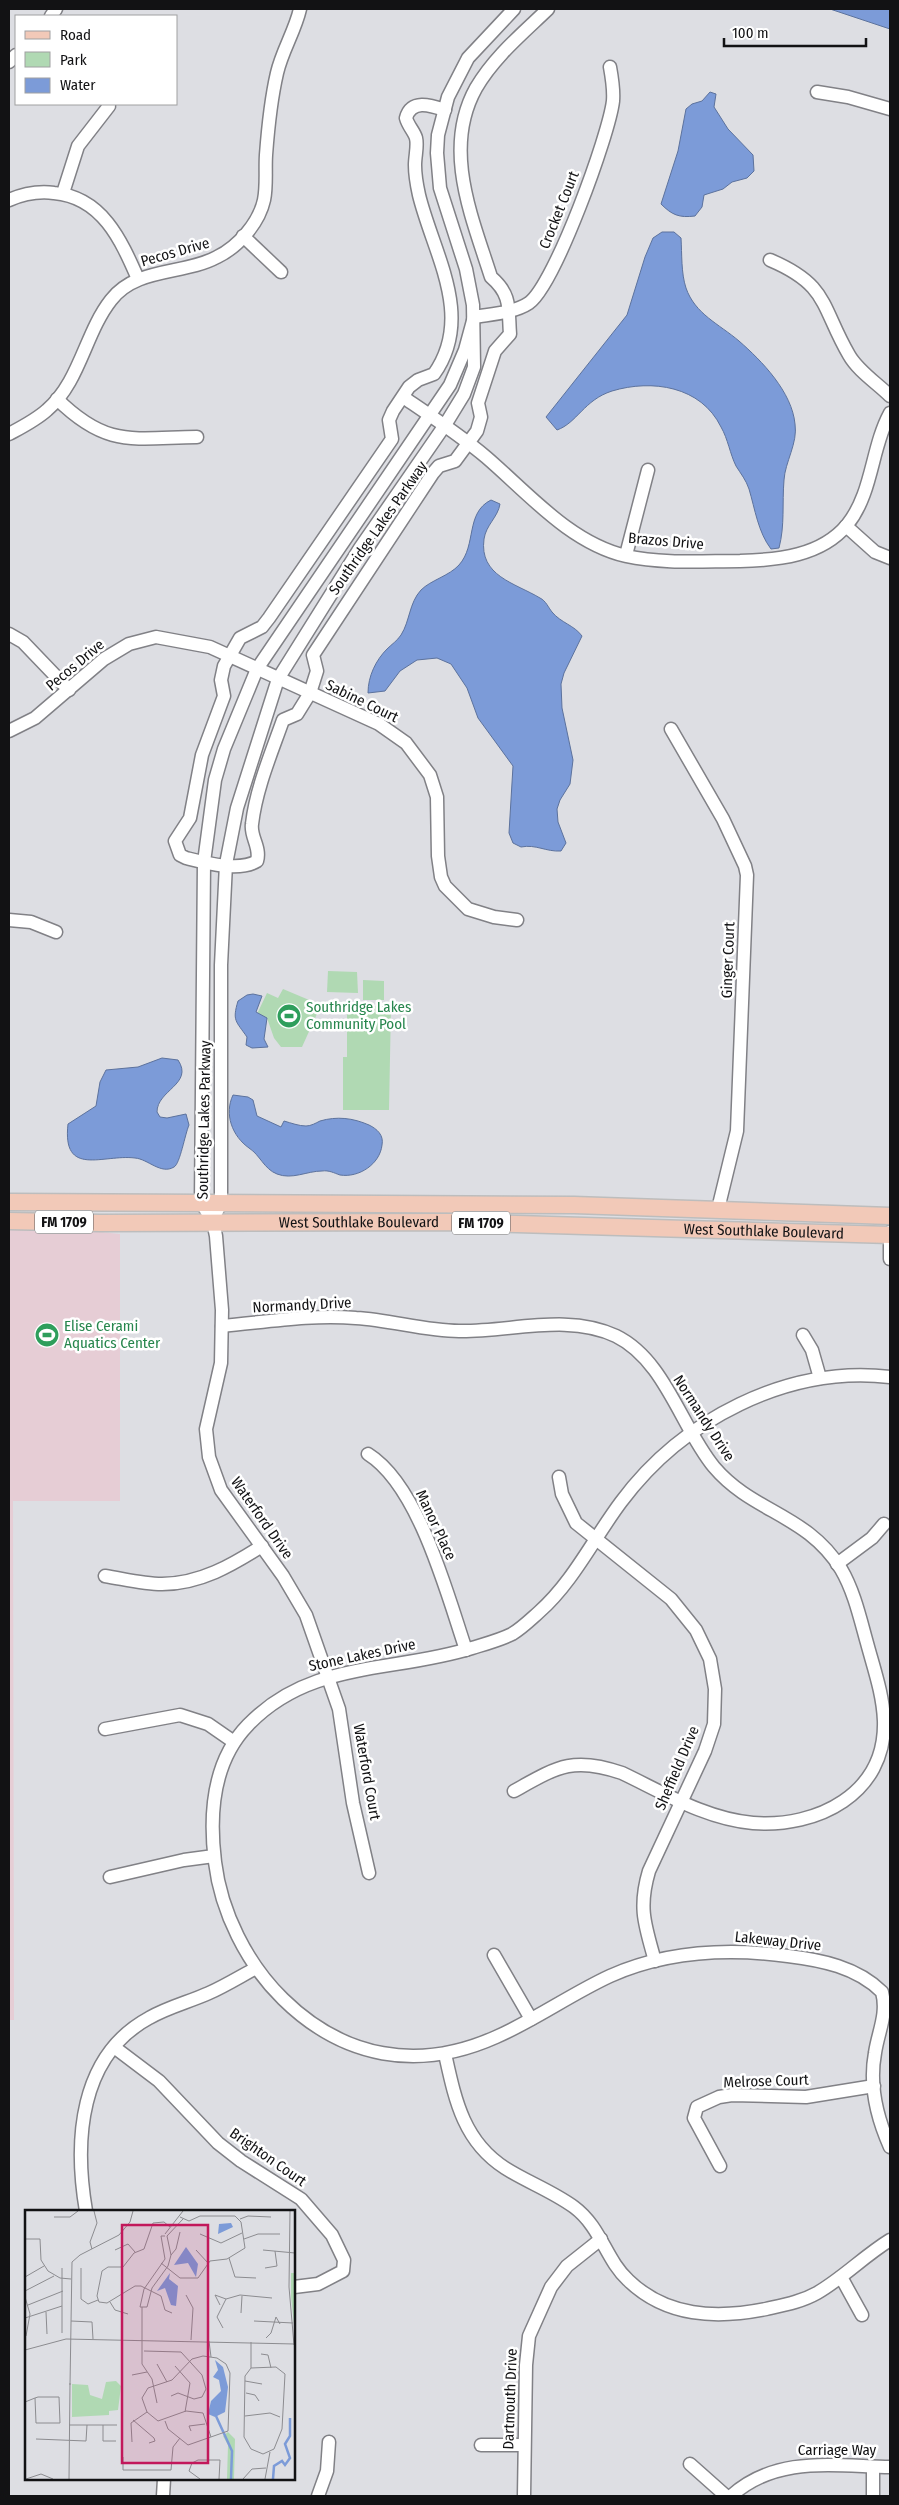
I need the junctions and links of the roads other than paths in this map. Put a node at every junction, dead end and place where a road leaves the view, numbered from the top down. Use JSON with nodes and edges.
{"nodes":[{"id":1,"x":300,"y":9,"type":"edge"},
{"id":2,"x":548,"y":9,"type":"edge"},
{"id":3,"x":505,"y":12,"type":"edge"},
{"id":4,"x":610,"y":67,"type":"dead end"},
{"id":5,"x":817,"y":92,"type":"dead end"},
{"id":6,"x":109,"y":106,"type":"dead end"},
{"id":7,"x":890,"y":109,"type":"edge"},
{"id":8,"x":445,"y":110,"type":"junction"},
{"id":9,"x":63,"y":194,"type":"junction"},
{"id":10,"x":9,"y":200,"type":"edge"},
{"id":11,"x":243,"y":236,"type":"junction"},
{"id":12,"x":770,"y":260,"type":"dead end"},
{"id":13,"x":281,"y":272,"type":"dead end"},
{"id":14,"x":138,"y":279,"type":"junction"},
{"id":15,"x":509,"y":310,"type":"junction"},
{"id":16,"x":474,"y":317,"type":"junction"},
{"id":17,"x":890,"y":396,"type":"edge"},
{"id":18,"x":403,"y":397,"type":"junction"},
{"id":19,"x":57,"y":400,"type":"junction"},
{"id":20,"x":890,"y":413,"type":"edge"},
{"id":21,"x":430,"y":415,"type":"junction"},
{"id":22,"x":445,"y":425,"type":"junction"},
{"id":23,"x":9,"y":434,"type":"edge"},
{"id":24,"x":197,"y":437,"type":"dead end"},
{"id":25,"x":468,"y":443,"type":"junction"},
{"id":26,"x":648,"y":470,"type":"dead end"},
{"id":27,"x":846,"y":526,"type":"junction"},
{"id":28,"x":626,"y":556,"type":"junction"},
{"id":29,"x":890,"y":558,"type":"edge"},
{"id":30,"x":9,"y":634,"type":"edge"},
{"id":31,"x":229,"y":656,"type":"junction"},
{"id":32,"x":257,"y":669,"type":"junction"},
{"id":33,"x":278,"y":679,"type":"junction"},
{"id":34,"x":69,"y":690,"type":"junction"},
{"id":35,"x":310,"y":693,"type":"junction"},
{"id":36,"x":671,"y":729,"type":"dead end"},
{"id":37,"x":9,"y":731,"type":"edge"},
{"id":38,"x":204,"y":862,"type":"junction"},
{"id":39,"x":226,"y":864,"type":"junction"},
{"id":40,"x":9,"y":920,"type":"edge"},
{"id":41,"x":517,"y":920,"type":"dead end"},
{"id":42,"x":56,"y":932,"type":"dead end"},
{"id":43,"x":9,"y":1202,"type":"edge"},
{"id":44,"x":201,"y":1202,"type":"junction"},
{"id":45,"x":221,"y":1202,"type":"junction"},
{"id":46,"x":718,"y":1210,"type":"junction"},
{"id":47,"x":890,"y":1216,"type":"edge"},
{"id":48,"x":9,"y":1221,"type":"edge"},
{"id":49,"x":213,"y":1222,"type":"junction"},
{"id":50,"x":890,"y":1234,"type":"edge"},
{"id":51,"x":890,"y":1259,"type":"edge"},
{"id":52,"x":222,"y":1326,"type":"junction"},
{"id":53,"x":803,"y":1335,"type":"dead end"},
{"id":54,"x":890,"y":1377,"type":"edge"},
{"id":55,"x":820,"y":1378,"type":"junction"},
{"id":56,"x":692,"y":1432,"type":"junction"},
{"id":57,"x":368,"y":1454,"type":"dead end"},
{"id":58,"x":559,"y":1477,"type":"dead end"},
{"id":59,"x":884,"y":1524,"type":"dead end"},
{"id":60,"x":596,"y":1539,"type":"junction"},
{"id":61,"x":262,"y":1546,"type":"junction"},
{"id":62,"x":837,"y":1564,"type":"junction"},
{"id":63,"x":105,"y":1576,"type":"dead end"},
{"id":64,"x":466,"y":1650,"type":"junction"},
{"id":65,"x":329,"y":1676,"type":"junction"},
{"id":66,"x":887,"y":1715,"type":"edge"},
{"id":67,"x":105,"y":1729,"type":"dead end"},
{"id":68,"x":234,"y":1742,"type":"junction"},
{"id":69,"x":514,"y":1791,"type":"dead end"},
{"id":70,"x":681,"y":1801,"type":"junction"},
{"id":71,"x":214,"y":1856,"type":"junction"},
{"id":72,"x":369,"y":1873,"type":"dead end"},
{"id":73,"x":110,"y":1877,"type":"dead end"},
{"id":74,"x":494,"y":1955,"type":"dead end"},
{"id":75,"x":655,"y":1961,"type":"junction"},
{"id":76,"x":256,"y":1968,"type":"junction"},
{"id":77,"x":531,"y":2019,"type":"junction"},
{"id":78,"x":114,"y":2047,"type":"junction"},
{"id":79,"x":445,"y":2054,"type":"junction"},
{"id":80,"x":874,"y":2086,"type":"junction"},
{"id":81,"x":890,"y":2146,"type":"edge"},
{"id":82,"x":720,"y":2166,"type":"dead end"},
{"id":83,"x":86,"y":2210,"type":"edge"},
{"id":84,"x":601,"y":2239,"type":"junction"},
{"id":85,"x":890,"y":2240,"type":"edge"},
{"id":86,"x":841,"y":2278,"type":"junction"},
{"id":87,"x":295,"y":2287,"type":"edge"},
{"id":88,"x":862,"y":2315,"type":"dead end"},
{"id":89,"x":329,"y":2442,"type":"dead end"},
{"id":90,"x":481,"y":2445,"type":"dead end"},
{"id":91,"x":524,"y":2445,"type":"junction"},
{"id":92,"x":690,"y":2464,"type":"dead end"},
{"id":93,"x":873,"y":2466,"type":"junction"},
{"id":94,"x":890,"y":2467,"type":"edge"},
{"id":95,"x":164,"y":2480,"type":"edge"},
{"id":96,"x":163,"y":2496,"type":"edge"},
{"id":97,"x":318,"y":2496,"type":"edge"},
{"id":98,"x":524,"y":2496,"type":"edge"},
{"id":99,"x":726,"y":2496,"type":"edge"},
{"id":100,"x":731,"y":2496,"type":"edge"},
{"id":101,"x":873,"y":2496,"type":"edge"}],
"edges":[{"from":1,"to":11,"type":"street","name":"Pecos Drive"},
{"from":2,"to":15,"type":"street","name":"Southridge Lakes Parkway"},
{"from":3,"to":8,"type":"street","name":"Southridge Lakes Parkway"},
{"from":4,"to":15,"type":"street","name":"Crocket Court"},
{"from":5,"to":7,"type":"street"},
{"from":6,"to":9,"type":"street"},
{"from":8,"to":16,"type":"street","name":"Southridge Lakes Parkway"},
{"from":8,"to":18,"type":"street","name":"Southridge Lakes Parkway"},
{"from":9,"to":10,"type":"street"},
{"from":9,"to":14,"type":"street"},
{"from":11,"to":13,"type":"street"},
{"from":11,"to":14,"type":"street","name":"Pecos Drive"},
{"from":12,"to":17,"type":"street"},
{"from":14,"to":19,"type":"street","name":"Pecos Drive"},
{"from":15,"to":16,"type":"street","name":"Crocket Court"},
{"from":15,"to":25,"type":"street","name":"Southridge Lakes Parkway"},
{"from":16,"to":21,"type":"street","name":"Southridge Lakes Parkway"},
{"from":16,"to":22,"type":"street","name":"Southridge Lakes Parkway"},
{"from":18,"to":21,"type":"street","name":"Brazos Drive"},
{"from":18,"to":31,"type":"street","name":"Southridge Lakes Parkway"},
{"from":19,"to":23,"type":"street","name":"Pecos Drive"},
{"from":19,"to":24,"type":"street"},
{"from":20,"to":27,"type":"street","name":"Brazos Drive"},
{"from":21,"to":22,"type":"street","name":"Brazos Drive"},
{"from":21,"to":32,"type":"street","name":"Southridge Lakes Parkway"},
{"from":22,"to":25,"type":"street","name":"Brazos Drive"},
{"from":22,"to":33,"type":"street","name":"Southridge Lakes Parkway"},
{"from":25,"to":28,"type":"street","name":"Brazos Drive"},
{"from":25,"to":35,"type":"street","name":"Southridge Lakes Parkway"},
{"from":26,"to":28,"type":"street"},
{"from":27,"to":28,"type":"street","name":"Brazos Drive"},
{"from":27,"to":29,"type":"street"},
{"from":30,"to":34,"type":"street"},
{"from":31,"to":32,"type":"street","name":"Pecos Drive"},
{"from":31,"to":34,"type":"street","name":"Pecos Drive"},
{"from":31,"to":38,"type":"street","name":"Southridge Lakes Parkway"},
{"from":32,"to":33,"type":"street","name":"Pecos Drive"},
{"from":32,"to":38,"type":"street","name":"Southridge Lakes Parkway"},
{"from":33,"to":35,"type":"street","name":"Sabine Court"},
{"from":33,"to":39,"type":"street","name":"Southridge Lakes Parkway"},
{"from":34,"to":37,"type":"street","name":"Pecos Drive"},
{"from":35,"to":39,"type":"street","name":"Southridge Lakes Parkway"},
{"from":35,"to":41,"type":"street","name":"Sabine Court"},
{"from":36,"to":46,"type":"street","name":"Ginger Court"},
{"from":38,"to":39,"type":"street","name":"Southridge Lakes Parkway"},
{"from":38,"to":44,"type":"street","name":"Southridge Lakes Parkway"},
{"from":39,"to":45,"type":"street","name":"Southridge Lakes Parkway"},
{"from":40,"to":42,"type":"street"},
{"from":43,"to":44,"type":"main road","name":"West Southlake Boulevard","number":"FM 1709"},
{"from":44,"to":45,"type":"main road","name":"West Southlake Boulevard","number":"FM 1709"},
{"from":44,"to":49,"type":"street","name":"Southridge Lakes Parkway"},
{"from":45,"to":46,"type":"main road","name":"West Southlake Boulevard","number":"FM 1709"},
{"from":45,"to":49,"type":"street","name":"Southridge Lakes Parkway"},
{"from":46,"to":47,"type":"main road","name":"West Southlake Boulevard","number":"FM 1709"},
{"from":48,"to":49,"type":"main road","name":"West Southlake Boulevard","number":"FM 1709"},
{"from":49,"to":50,"type":"main road","name":"West Southlake Boulevard","number":"FM 1709"},
{"from":49,"to":52,"type":"street","name":"Waterford Drive"},
{"from":50,"to":51,"type":"street"},
{"from":52,"to":56,"type":"street","name":"Normandy Drive"},
{"from":52,"to":61,"type":"street","name":"Waterford Drive"},
{"from":53,"to":55,"type":"street"},
{"from":54,"to":55,"type":"street","name":"Stone Lakes Drive"},
{"from":55,"to":56,"type":"street","name":"Stone Lakes Drive"},
{"from":56,"to":60,"type":"street","name":"Stone Lakes Drive"},
{"from":56,"to":62,"type":"street","name":"Normandy Drive"},
{"from":57,"to":64,"type":"street","name":"Manor Place"},
{"from":58,"to":60,"type":"street","name":"Sheffield Drive"},
{"from":59,"to":62,"type":"street"},
{"from":60,"to":64,"type":"street","name":"Stone Lakes Drive"},
{"from":60,"to":70,"type":"street","name":"Sheffield Drive"},
{"from":61,"to":63,"type":"street"},
{"from":61,"to":65,"type":"street","name":"Waterford Drive"},
{"from":62,"to":66,"type":"street","name":"Normandy Drive"},
{"from":64,"to":65,"type":"street","name":"Stone Lakes Drive"},
{"from":65,"to":68,"type":"street","name":"Stone Lakes Drive"},
{"from":65,"to":72,"type":"street","name":"Waterford Court"},
{"from":66,"to":70,"type":"street","name":"Normandy Drive"},
{"from":67,"to":68,"type":"street"},
{"from":68,"to":71,"type":"street","name":"Stone Lakes Drive"},
{"from":69,"to":70,"type":"street","name":"Normandy Drive"},
{"from":70,"to":75,"type":"street","name":"Sheffield Drive"},
{"from":71,"to":73,"type":"street"},
{"from":71,"to":76,"type":"street","name":"Stone Lakes Drive"},
{"from":74,"to":77,"type":"street"},
{"from":75,"to":77,"type":"street","name":"Stone Lakes Drive"},
{"from":75,"to":80,"type":"street","name":"Lakeway Drive"},
{"from":76,"to":78,"type":"street"},
{"from":76,"to":79,"type":"street","name":"Stone Lakes Drive"},
{"from":77,"to":79,"type":"street","name":"Stone Lakes Drive"},
{"from":78,"to":83,"type":"street"},
{"from":78,"to":87,"type":"street","name":"Brighton Court"},
{"from":79,"to":84,"type":"street"},
{"from":80,"to":81,"type":"street","name":"Lakeway Drive"},
{"from":80,"to":82,"type":"street","name":"Melrose Court"},
{"from":84,"to":86,"type":"street"},
{"from":84,"to":91,"type":"street","name":"Dartmouth Drive"},
{"from":85,"to":86,"type":"street"},
{"from":86,"to":88,"type":"street"},
{"from":89,"to":97,"type":"street"},
{"from":90,"to":91,"type":"street"},
{"from":91,"to":98,"type":"street","name":"Dartmouth Drive"},
{"from":92,"to":99,"type":"street"},
{"from":93,"to":94,"type":"street","name":"Carriage Way"},
{"from":93,"to":100,"type":"street","name":"Carriage Way"},
{"from":93,"to":101,"type":"street"},
{"from":95,"to":96,"type":"street"}]}
